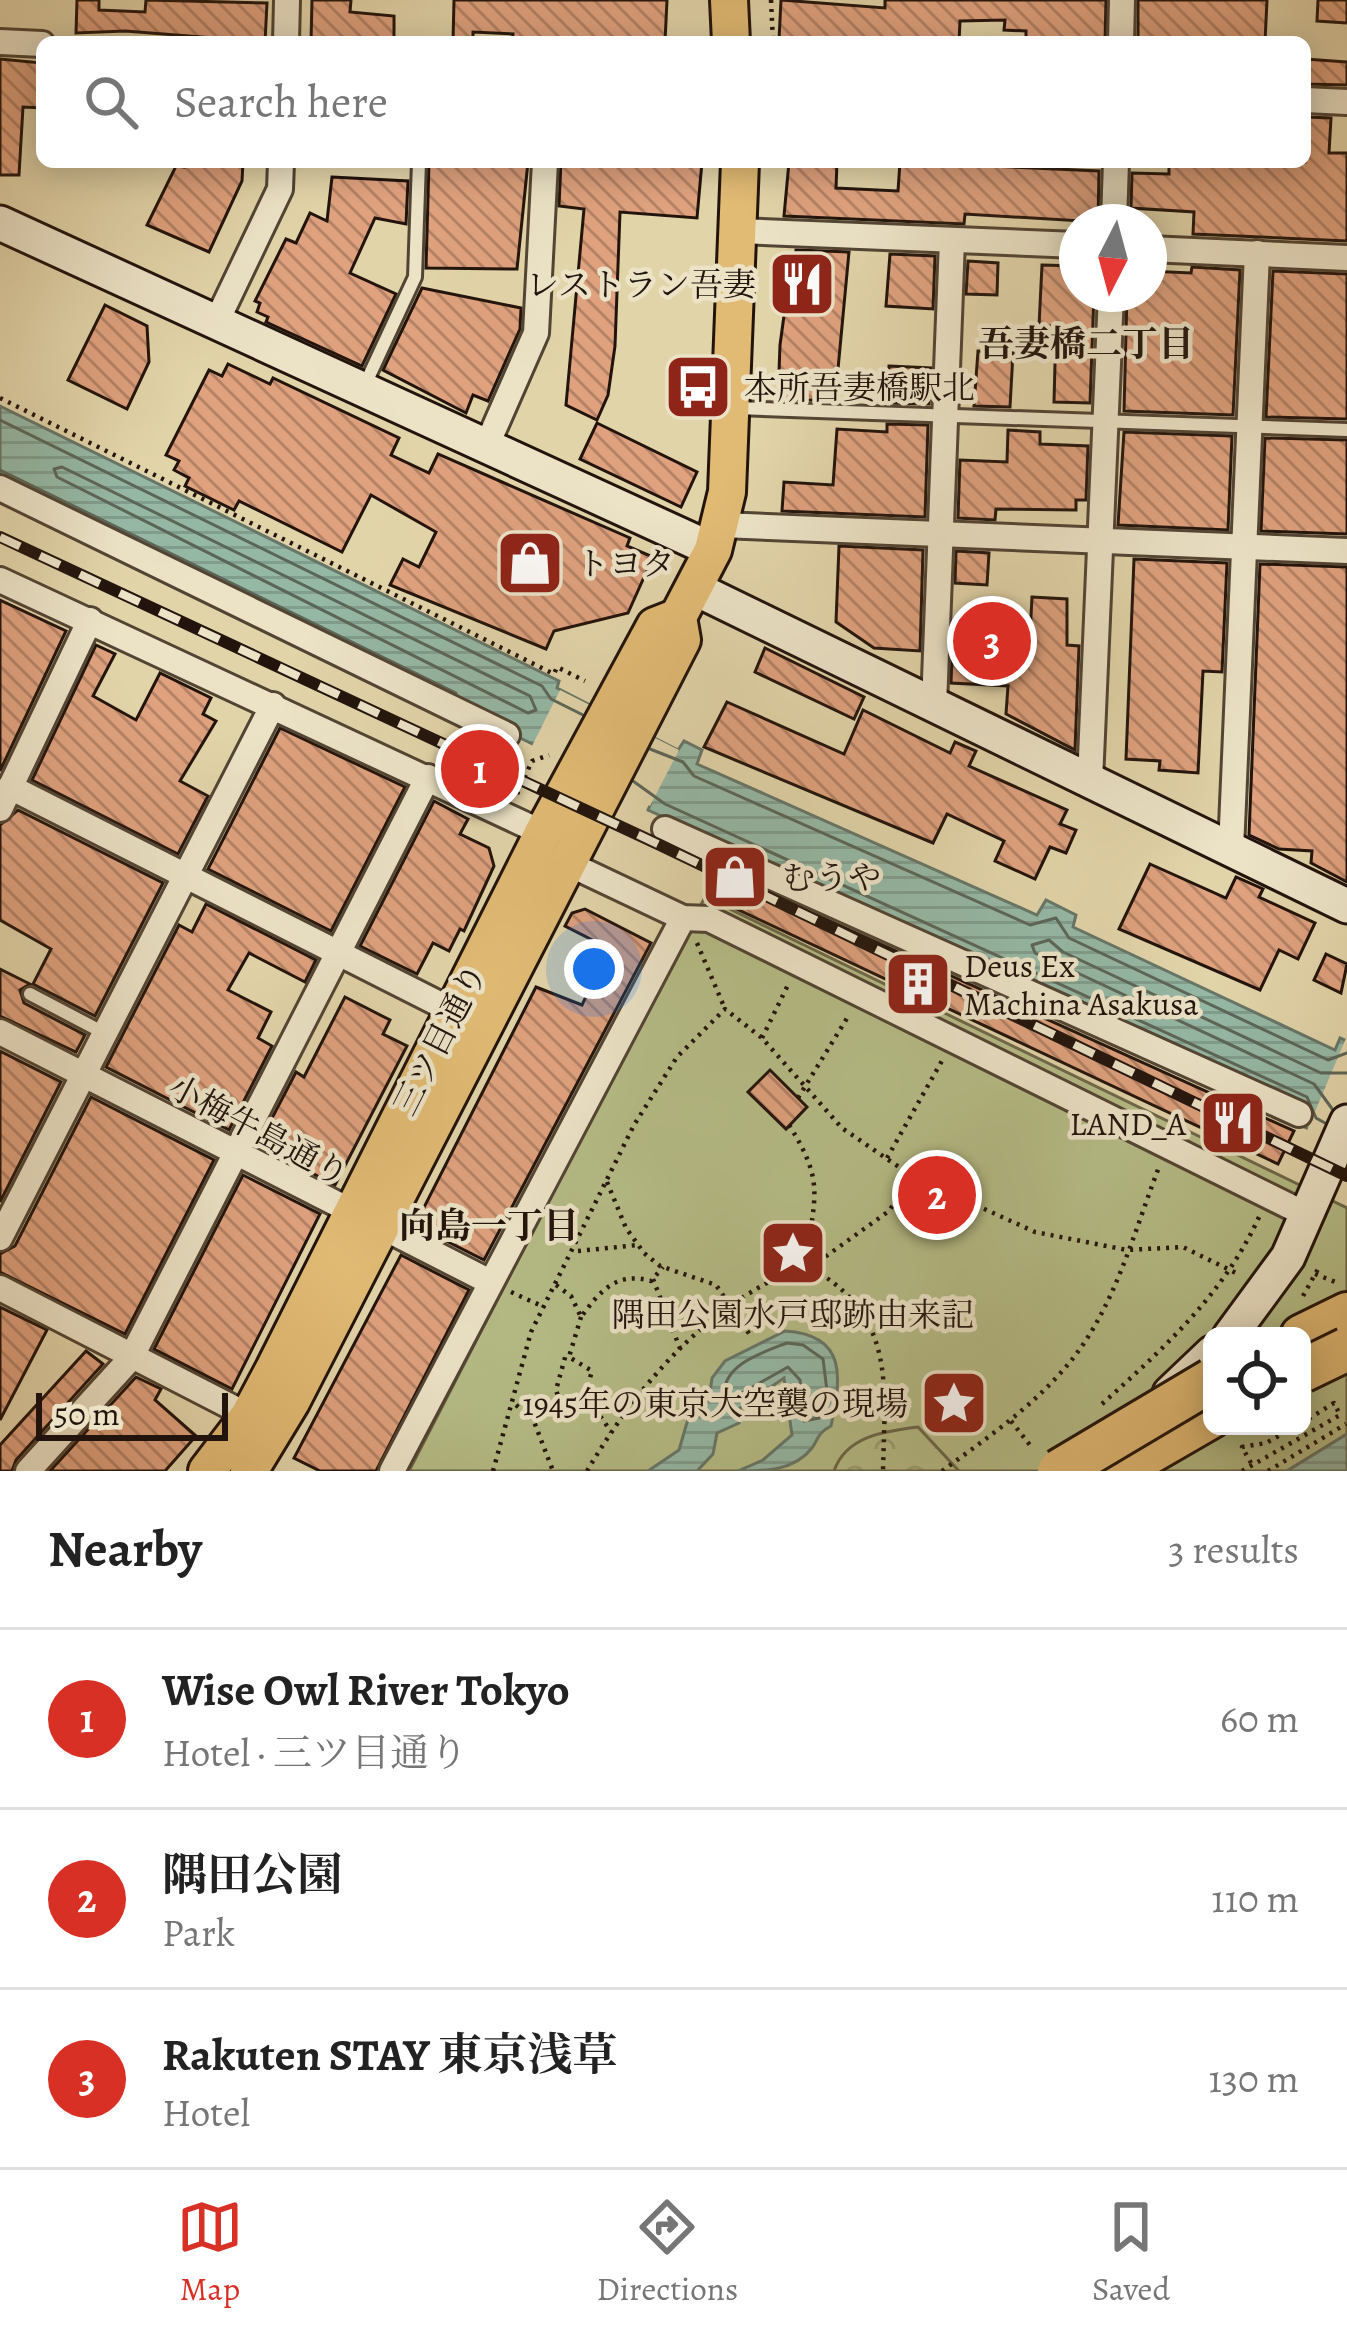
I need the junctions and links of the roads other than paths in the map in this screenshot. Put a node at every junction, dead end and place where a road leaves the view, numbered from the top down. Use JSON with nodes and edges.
{"nodes":[{"id":1,"x":287,"y":0,"type":"edge"},
{"id":2,"x":729,"y":0,"type":"edge"},
{"id":3,"x":1122,"y":0,"type":"edge"},
{"id":4,"x":286,"y":36,"type":"edge"},
{"id":5,"x":731,"y":36,"type":"edge"},
{"id":6,"x":1121,"y":36,"type":"edge"},
{"id":7,"x":0,"y":43,"type":"edge"},
{"id":8,"x":36,"y":44,"type":"edge"},
{"id":9,"x":1311,"y":100,"type":"edge"},
{"id":10,"x":1347,"y":102,"type":"edge"},
{"id":11,"x":281,"y":168,"type":"edge"},
{"id":12,"x":419,"y":168,"type":"edge"},
{"id":13,"x":545,"y":168,"type":"edge"},
{"id":14,"x":740,"y":168,"type":"edge"},
{"id":15,"x":1116,"y":168,"type":"edge"},
{"id":16,"x":1115,"y":204,"type":"edge"},
{"id":17,"x":0,"y":223,"type":"edge"},
{"id":18,"x":740,"y":231,"type":"junction"},
{"id":19,"x":952,"y":240,"type":"junction"},
{"id":20,"x":1059,"y":244,"type":"edge"},
{"id":21,"x":1167,"y":250,"type":"edge"},
{"id":22,"x":1256,"y":254,"type":"junction"},
{"id":23,"x":1347,"y":258,"type":"edge"},
{"id":24,"x":1110,"y":312,"type":"edge"},
{"id":25,"x":215,"y":325,"type":"junction"},
{"id":26,"x":362,"y":391,"type":"junction"},
{"id":27,"x":730,"y":408,"type":"junction"},
{"id":28,"x":944,"y":415,"type":"junction"},
{"id":29,"x":1106,"y":421,"type":"junction"},
{"id":30,"x":1249,"y":426,"type":"junction"},
{"id":31,"x":1347,"y":430,"type":"edge"},
{"id":32,"x":486,"y":447,"type":"junction"},
{"id":33,"x":0,"y":488,"type":"edge"},
{"id":34,"x":939,"y":532,"type":"junction"},
{"id":35,"x":718,"y":537,"type":"junction"},
{"id":36,"x":1101,"y":540,"type":"junction"},
{"id":37,"x":1244,"y":546,"type":"junction"},
{"id":38,"x":1347,"y":551,"type":"edge"},
{"id":39,"x":0,"y":580,"type":"edge"},
{"id":40,"x":686,"y":603,"type":"junction"},
{"id":41,"x":90,"y":620,"type":"junction"},
{"id":42,"x":273,"y":705,"type":"junction"},
{"id":43,"x":934,"y":705,"type":"junction"},
{"id":44,"x":507,"y":735,"type":"dead end"},
{"id":45,"x":578,"y":770,"type":"junction"},
{"id":46,"x":428,"y":777,"type":"junction"},
{"id":47,"x":1090,"y":782,"type":"junction"},
{"id":48,"x":5,"y":798,"type":"edge"},
{"id":49,"x":665,"y":829,"type":"dead end"},
{"id":50,"x":543,"y":833,"type":"junction"},
{"id":51,"x":1231,"y":849,"type":"junction"},
{"id":52,"x":568,"y":864,"type":"junction"},
{"id":53,"x":188,"y":876,"type":"junction"},
{"id":54,"x":1347,"y":906,"type":"edge"},
{"id":55,"x":683,"y":917,"type":"junction"},
{"id":56,"x":338,"y":952,"type":"junction"},
{"id":57,"x":30,"y":994,"type":"dead end"},
{"id":58,"x":453,"y":1011,"type":"junction"},
{"id":59,"x":0,"y":1032,"type":"edge"},
{"id":60,"x":106,"y":1034,"type":"junction"},
{"id":61,"x":84,"y":1075,"type":"junction"},
{"id":62,"x":1299,"y":1114,"type":"dead end"},
{"id":63,"x":1347,"y":1122,"type":"edge"},
{"id":64,"x":235,"y":1154,"type":"junction"},
{"id":65,"x":1307,"y":1215,"type":"junction"},
{"id":66,"x":365,"y":1221,"type":"junction"},
{"id":67,"x":0,"y":1238,"type":"edge"},
{"id":68,"x":490,"y":1282,"type":"junction"},
{"id":69,"x":0,"y":1288,"type":"edge"},
{"id":70,"x":1340,"y":1298,"type":"edge"},
{"id":71,"x":1237,"y":1327,"type":"edge"},
{"id":72,"x":1311,"y":1327,"type":"edge"},
{"id":73,"x":1347,"y":1349,"type":"edge"},
{"id":74,"x":130,"y":1358,"type":"junction"},
{"id":75,"x":1203,"y":1362,"type":"edge"},
{"id":76,"x":1311,"y":1367,"type":"edge"},
{"id":77,"x":1203,"y":1385,"type":"edge"},
{"id":78,"x":249,"y":1416,"type":"junction"},
{"id":79,"x":1203,"y":1421,"type":"edge"},
{"id":80,"x":1050,"y":1465,"type":"edge"},
{"id":81,"x":257,"y":1469,"type":"edge"},
{"id":82,"x":28,"y":1471,"type":"edge"},
{"id":83,"x":207,"y":1471,"type":"edge"},
{"id":84,"x":392,"y":1471,"type":"edge"},
{"id":85,"x":1090,"y":1471,"type":"edge"},
{"id":86,"x":1117,"y":1471,"type":"edge"}],
"edges":[{"from":1,"to":4,"type":"street"},
{"from":2,"to":5,"type":"main road"},
{"from":3,"to":6,"type":"street"},
{"from":7,"to":8,"type":"street"},
{"from":9,"to":10,"type":"street"},
{"from":11,"to":25,"type":"street"},
{"from":12,"to":26,"type":"lane"},
{"from":13,"to":32,"type":"street"},
{"from":14,"to":18,"type":"main road","name":"三ツ目通り"},
{"from":15,"to":16,"type":"street"},
{"from":17,"to":25,"type":"street"},
{"from":18,"to":19,"type":"street"},
{"from":18,"to":27,"type":"main road","name":"三ツ目通り"},
{"from":19,"to":20,"type":"street"},
{"from":19,"to":28,"type":"street"},
{"from":21,"to":22,"type":"street"},
{"from":22,"to":23,"type":"street"},
{"from":22,"to":30,"type":"street"},
{"from":24,"to":29,"type":"street"},
{"from":25,"to":26,"type":"street"},
{"from":26,"to":32,"type":"street"},
{"from":27,"to":28,"type":"lane"},
{"from":27,"to":35,"type":"main road","name":"三ツ目通り"},
{"from":28,"to":29,"type":"lane"},
{"from":28,"to":34,"type":"street"},
{"from":29,"to":30,"type":"lane"},
{"from":29,"to":36,"type":"street"},
{"from":30,"to":31,"type":"lane"},
{"from":30,"to":37,"type":"street"},
{"from":32,"to":35,"type":"street"},
{"from":33,"to":44,"type":"street"},
{"from":34,"to":35,"type":"street"},
{"from":34,"to":36,"type":"street"},
{"from":34,"to":43,"type":"street"},
{"from":35,"to":40,"type":"main road","name":"三ツ目通り"},
{"from":36,"to":37,"type":"street"},
{"from":36,"to":47,"type":"street"},
{"from":37,"to":38,"type":"street"},
{"from":37,"to":51,"type":"street"},
{"from":39,"to":41,"type":"street"},
{"from":40,"to":43,"type":"street"},
{"from":40,"to":45,"type":"main road","name":"三ツ目通り"},
{"from":41,"to":42,"type":"street"},
{"from":41,"to":48,"type":"street"},
{"from":42,"to":46,"type":"street"},
{"from":42,"to":53,"type":"street"},
{"from":43,"to":47,"type":"street"},
{"from":45,"to":50,"type":"main road","name":"三ツ目通り"},
{"from":45,"to":52,"type":"main road","name":"三ツ目通り"},
{"from":46,"to":50,"type":"street"},
{"from":46,"to":56,"type":"street"},
{"from":47,"to":51,"type":"street"},
{"from":48,"to":53,"type":"street"},
{"from":49,"to":62,"type":"street"},
{"from":50,"to":58,"type":"main road","name":"三ツ目通り"},
{"from":51,"to":54,"type":"street"},
{"from":52,"to":55,"type":"street"},
{"from":52,"to":66,"type":"main road","name":"三ツ目通り"},
{"from":53,"to":56,"type":"street"},
{"from":53,"to":60,"type":"street"},
{"from":55,"to":65,"type":"street"},
{"from":55,"to":68,"type":"street"},
{"from":56,"to":58,"type":"street"},
{"from":56,"to":64,"type":"street"},
{"from":57,"to":60,"type":"lane"},
{"from":58,"to":66,"type":"main road","name":"三ツ目通り"},
{"from":59,"to":61,"type":"street","name":"小梅牛島通り"},
{"from":60,"to":61,"type":"street"},
{"from":61,"to":64,"type":"street","name":"小梅牛島通り"},
{"from":61,"to":67,"type":"street"},
{"from":63,"to":65,"type":"street"},
{"from":64,"to":66,"type":"street","name":"小梅牛島通り"},
{"from":64,"to":74,"type":"street"},
{"from":65,"to":71,"type":"street"},
{"from":66,"to":68,"type":"street","name":"小梅牛島通り"},
{"from":66,"to":78,"type":"main road","name":"三ツ目通り"},
{"from":66,"to":81,"type":"main road","name":"三ツ目通り"},
{"from":68,"to":84,"type":"street"},
{"from":69,"to":74,"type":"street"},
{"from":70,"to":72,"type":"highway"},
{"from":73,"to":76,"type":"highway","bridge":true},
{"from":74,"to":78,"type":"street"},
{"from":74,"to":82,"type":"street"},
{"from":75,"to":85,"type":"street"},
{"from":77,"to":80,"type":"highway","bridge":true},
{"from":78,"to":83,"type":"main road","name":"三ツ目通り"},
{"from":79,"to":86,"type":"highway"}]}
